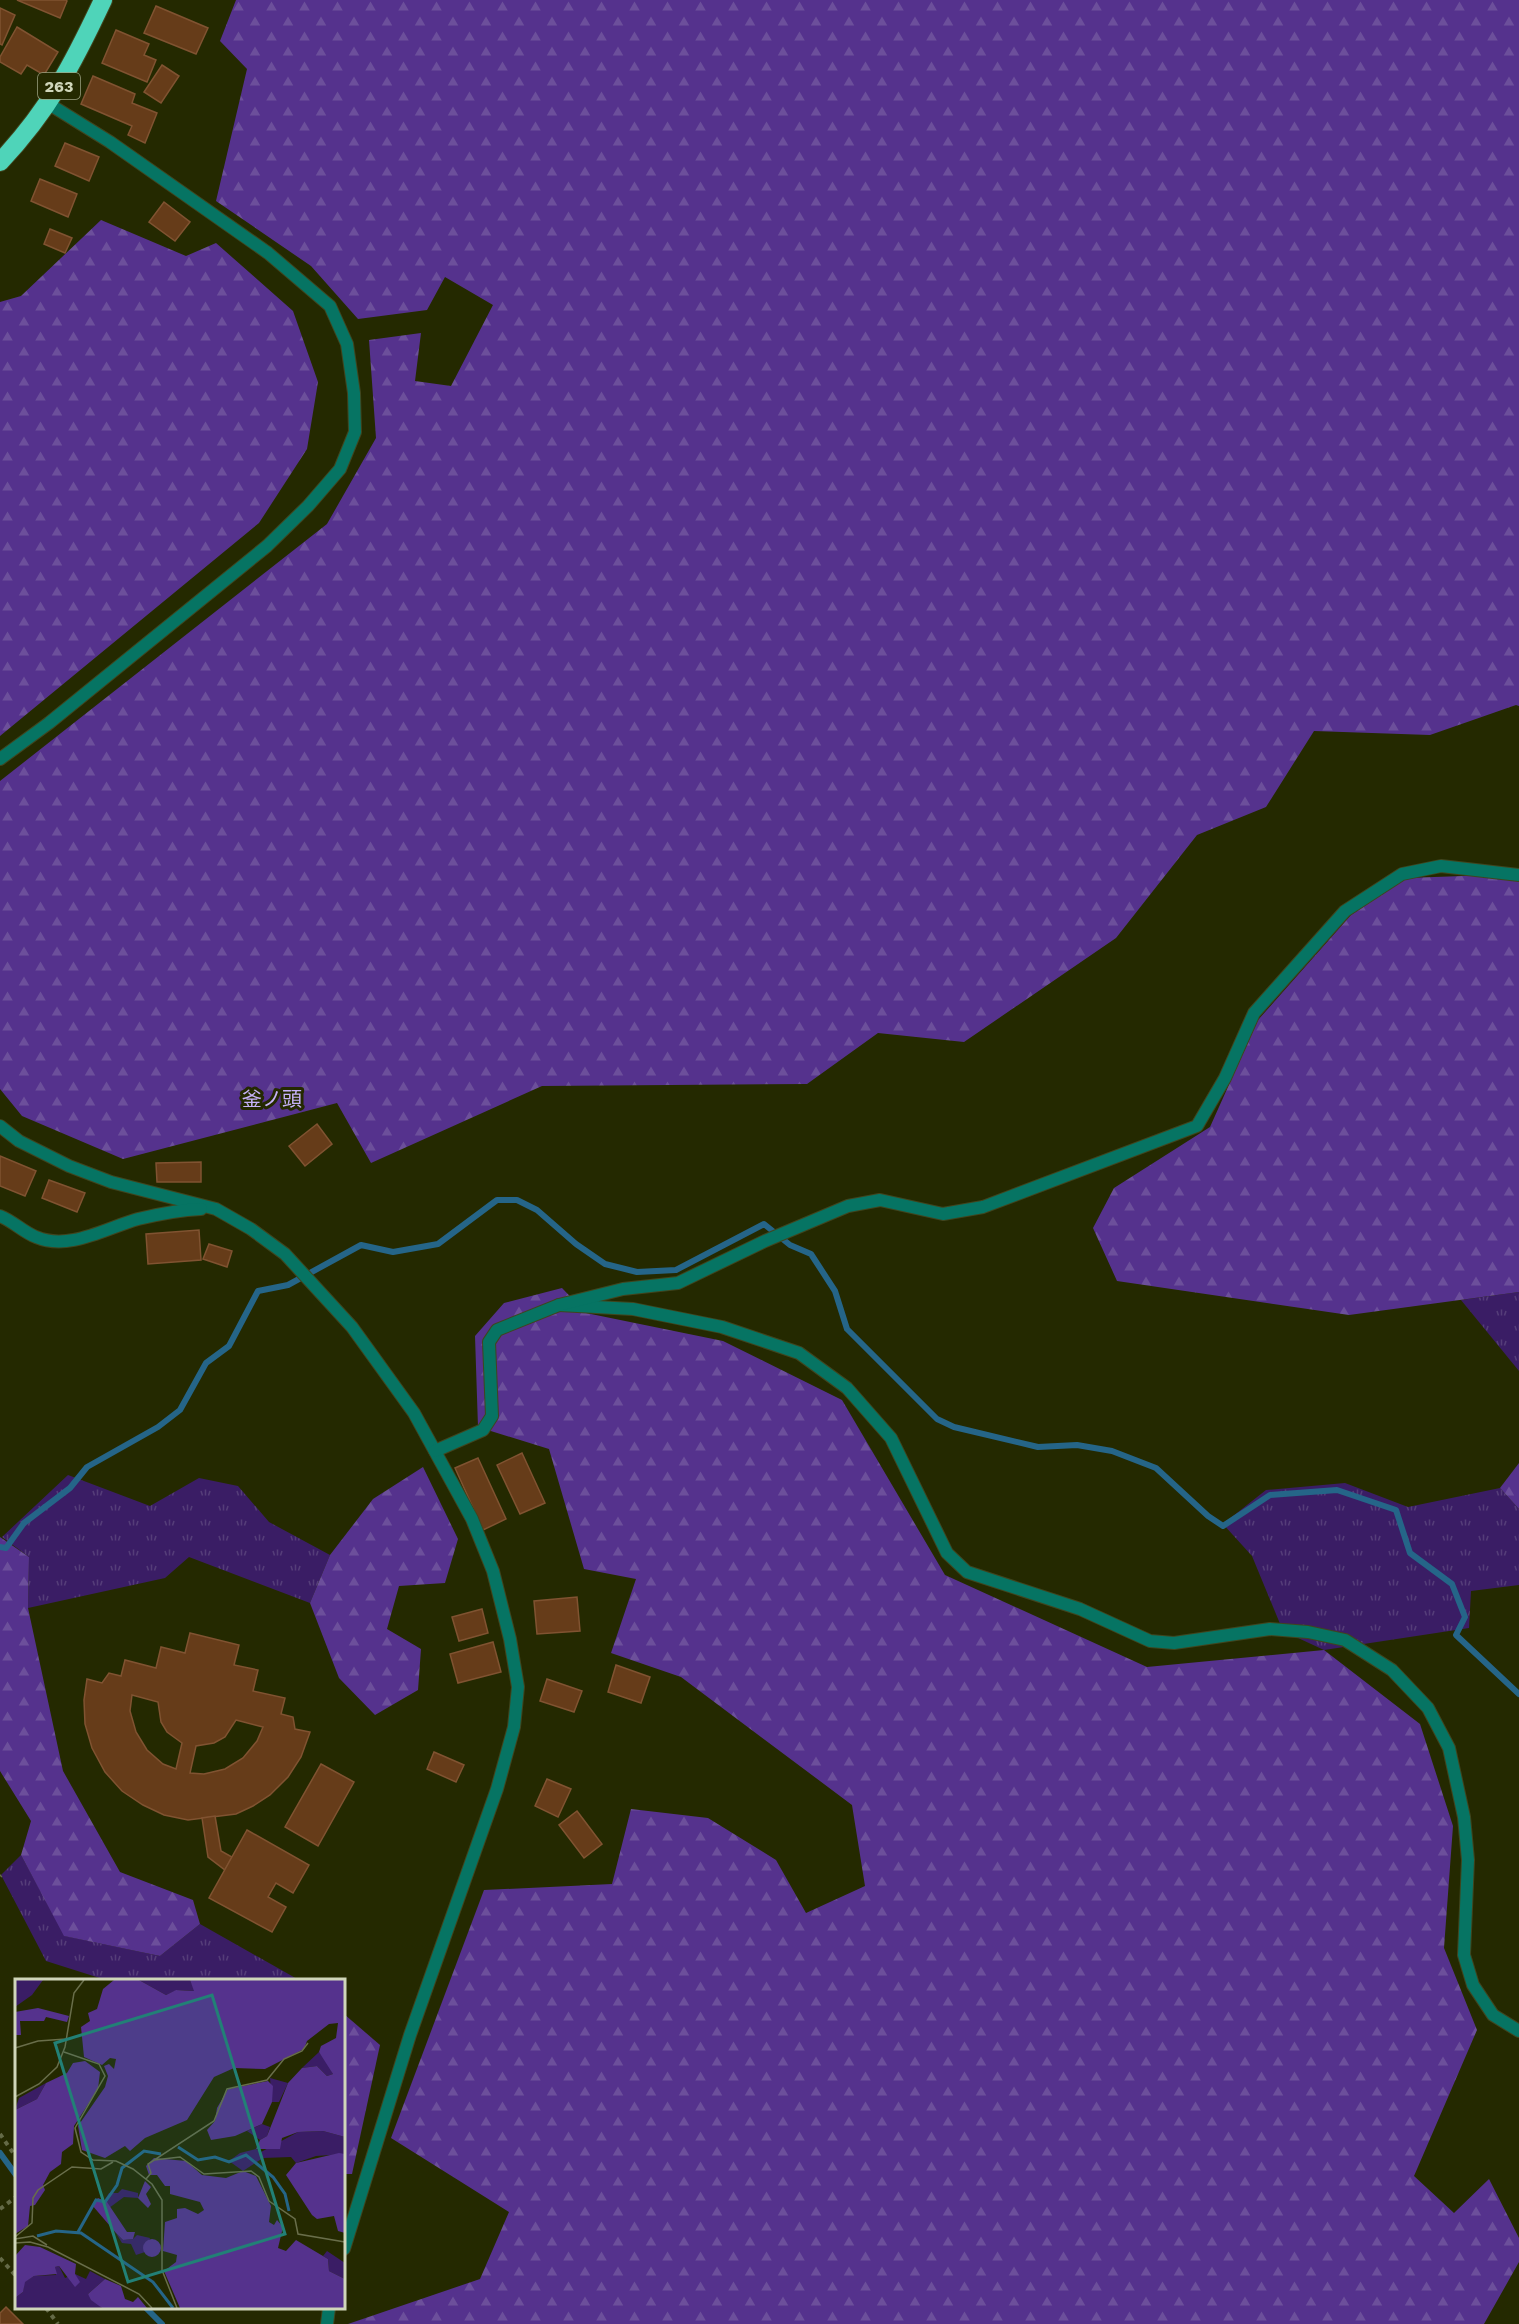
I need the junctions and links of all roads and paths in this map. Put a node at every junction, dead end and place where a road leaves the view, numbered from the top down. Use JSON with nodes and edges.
{"nodes":[{"id":1,"x":103,"y":0,"type":"edge"},
{"id":2,"x":49,"y":104,"type":"junction"},
{"id":3,"x":0,"y":162,"type":"edge"},
{"id":4,"x":0,"y":759,"type":"edge"},
{"id":5,"x":1519,"y":874,"type":"edge"},
{"id":6,"x":0,"y":1126,"type":"edge"},
{"id":7,"x":216,"y":1209,"type":"junction"},
{"id":8,"x":0,"y":1216,"type":"edge"},
{"id":9,"x":559,"y":1305,"type":"junction"},
{"id":10,"x":435,"y":1451,"type":"junction"},
{"id":11,"x":1519,"y":2031,"type":"edge"},
{"id":12,"x":0,"y":2134,"type":"edge"},
{"id":13,"x":15,"y":2156,"type":"edge"},
{"id":14,"x":15,"y":2198,"type":"edge"},
{"id":15,"x":0,"y":2209,"type":"edge"},
{"id":16,"x":345,"y":2246,"type":"edge"},
{"id":17,"x":0,"y":2258,"type":"edge"},
{"id":18,"x":15,"y":2275,"type":"edge"},
{"id":19,"x":47,"y":2309,"type":"edge"},
{"id":20,"x":329,"y":2309,"type":"edge"},
{"id":21,"x":58,"y":2324,"type":"edge"},
{"id":22,"x":327,"y":2324,"type":"edge"}],
"edges":[{"from":1,"to":2,"type":"highway","number":"263"},
{"from":2,"to":3,"type":"highway","number":"263"},
{"from":2,"to":4,"type":"street"},
{"from":5,"to":9,"type":"street"},
{"from":6,"to":7,"type":"street"},
{"from":7,"to":8,"type":"street"},
{"from":7,"to":10,"type":"street"},
{"from":9,"to":10,"type":"street"},
{"from":9,"to":11,"type":"street"},
{"from":10,"to":16,"type":"street"},
{"from":12,"to":13,"type":"path"},
{"from":14,"to":15,"type":"path"},
{"from":17,"to":18,"type":"path"},
{"from":19,"to":21,"type":"path"},
{"from":20,"to":22,"type":"street"}]}
